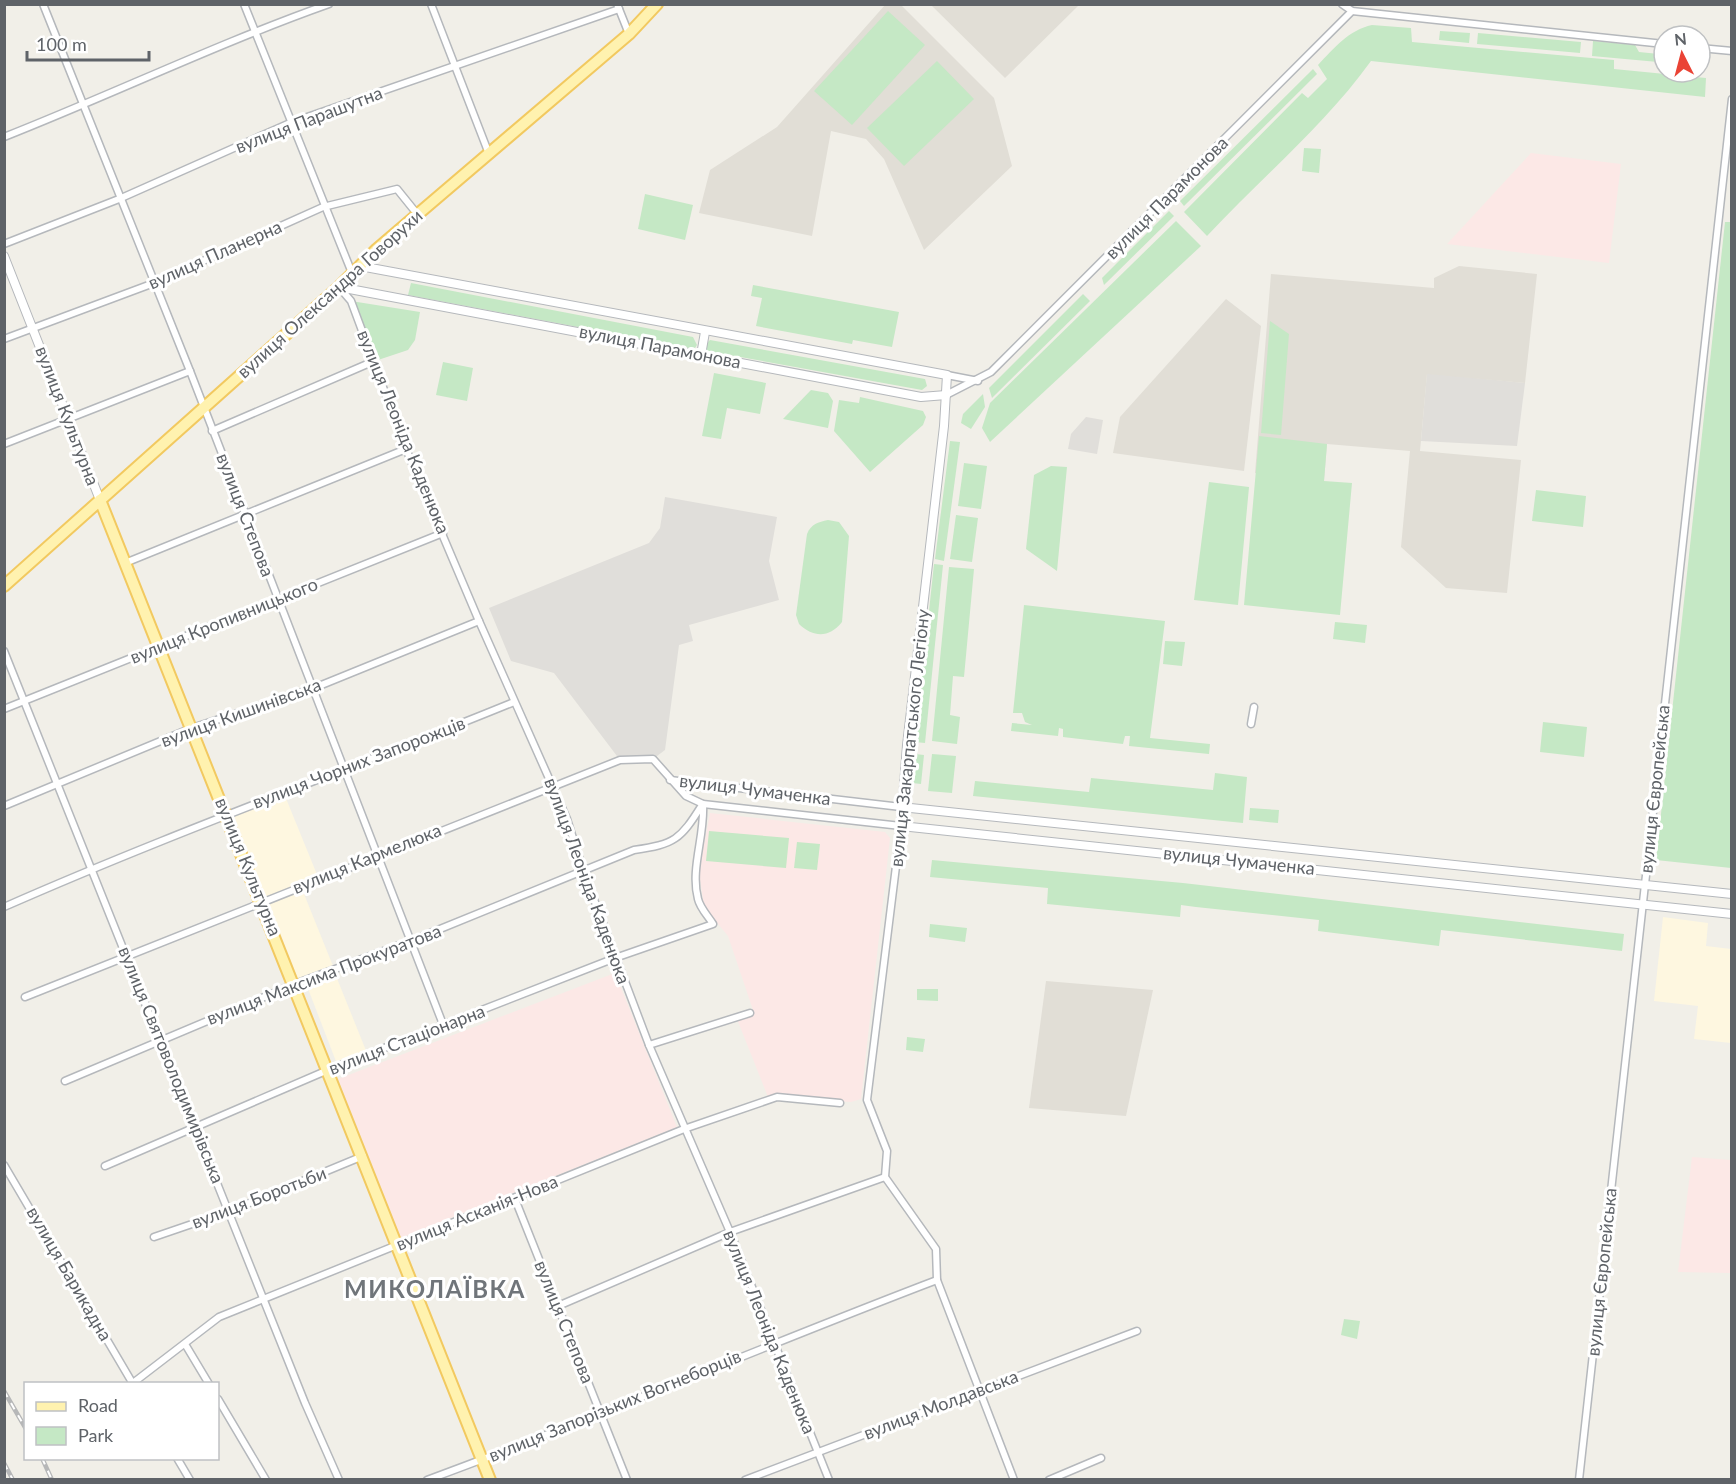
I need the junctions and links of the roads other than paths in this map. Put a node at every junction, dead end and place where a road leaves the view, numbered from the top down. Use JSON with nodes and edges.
{"nodes":[{"id":1,"x":43,"y":4,"type":"edge"},
{"id":2,"x":243,"y":4,"type":"edge"},
{"id":3,"x":329,"y":4,"type":"edge"},
{"id":4,"x":431,"y":4,"type":"edge"},
{"id":5,"x":657,"y":4,"type":"edge"},
{"id":6,"x":1342,"y":4,"type":"edge"},
{"id":7,"x":618,"y":7,"type":"edge"},
{"id":8,"x":1352,"y":11,"type":"junction"},
{"id":9,"x":254,"y":30,"type":"junction"},
{"id":10,"x":629,"y":34,"type":"junction"},
{"id":11,"x":1652,"y":43,"type":"edge"},
{"id":12,"x":1712,"y":49,"type":"edge"},
{"id":13,"x":1731,"y":51,"type":"edge"},
{"id":14,"x":456,"y":67,"type":"junction"},
{"id":15,"x":1731,"y":99,"type":"edge"},
{"id":16,"x":83,"y":106,"type":"junction"},
{"id":17,"x":290,"y":123,"type":"junction"},
{"id":18,"x":4,"y":137,"type":"edge"},
{"id":19,"x":489,"y":154,"type":"junction"},
{"id":20,"x":119,"y":199,"type":"junction"},
{"id":21,"x":323,"y":207,"type":"junction"},
{"id":22,"x":418,"y":214,"type":"junction"},
{"id":23,"x":4,"y":244,"type":"edge"},
{"id":24,"x":4,"y":256,"type":"edge"},
{"id":25,"x":356,"y":269,"type":"junction"},
{"id":26,"x":154,"y":283,"type":"junction"},
{"id":27,"x":339,"y":286,"type":"junction"},
{"id":28,"x":33,"y":328,"type":"junction"},
{"id":29,"x":705,"y":332,"type":"junction"},
{"id":30,"x":4,"y":339,"type":"edge"},
{"id":31,"x":701,"y":355,"type":"junction"},
{"id":32,"x":372,"y":362,"type":"junction"},
{"id":33,"x":190,"y":371,"type":"junction"},
{"id":34,"x":947,"y":375,"type":"junction"},
{"id":35,"x":978,"y":381,"type":"junction"},
{"id":36,"x":946,"y":395,"type":"junction"},
{"id":37,"x":203,"y":406,"type":"junction"},
{"id":38,"x":69,"y":419,"type":"junction"},
{"id":39,"x":212,"y":431,"type":"junction"},
{"id":40,"x":4,"y":444,"type":"edge"},
{"id":41,"x":406,"y":449,"type":"junction"},
{"id":42,"x":100,"y":500,"type":"junction"},
{"id":43,"x":244,"y":513,"type":"junction"},
{"id":44,"x":443,"y":533,"type":"junction"},
{"id":45,"x":125,"y":563,"type":"junction"},
{"id":46,"x":4,"y":586,"type":"edge"},
{"id":47,"x":278,"y":600,"type":"junction"},
{"id":48,"x":479,"y":621,"type":"junction"},
{"id":49,"x":159,"y":646,"type":"junction"},
{"id":50,"x":4,"y":651,"type":"edge"},
{"id":51,"x":314,"y":688,"type":"junction"},
{"id":52,"x":24,"y":701,"type":"junction"},
{"id":53,"x":514,"y":702,"type":"junction"},
{"id":54,"x":1254,"y":707,"type":"dead end"},
{"id":55,"x":4,"y":709,"type":"edge"},
{"id":56,"x":1251,"y":724,"type":"dead end"},
{"id":57,"x":192,"y":728,"type":"junction"},
{"id":58,"x":344,"y":772,"type":"junction"},
{"id":59,"x":670,"y":780,"type":"junction"},
{"id":60,"x":553,"y":785,"type":"junction"},
{"id":61,"x":58,"y":786,"type":"junction"},
{"id":62,"x":703,"y":804,"type":"junction"},
{"id":63,"x":4,"y":806,"type":"edge"},
{"id":64,"x":901,"y":807,"type":"junction"},
{"id":65,"x":226,"y":815,"type":"junction"},
{"id":66,"x":901,"y":826,"type":"junction"},
{"id":67,"x":379,"y":854,"type":"junction"},
{"id":68,"x":91,"y":869,"type":"junction"},
{"id":69,"x":584,"y":873,"type":"junction"},
{"id":70,"x":1645,"y":883,"type":"junction"},
{"id":71,"x":1731,"y":894,"type":"edge"},
{"id":72,"x":261,"y":902,"type":"junction"},
{"id":73,"x":1643,"y":903,"type":"junction"},
{"id":74,"x":4,"y":907,"type":"edge"},
{"id":75,"x":1731,"y":914,"type":"edge"},
{"id":76,"x":412,"y":940,"type":"junction"},
{"id":77,"x":128,"y":956,"type":"junction"},
{"id":78,"x":615,"y":958,"type":"junction"},
{"id":79,"x":295,"y":984,"type":"junction"},
{"id":80,"x":25,"y":997,"type":"dead end"},
{"id":81,"x":750,"y":1013,"type":"dead end"},
{"id":82,"x":444,"y":1026,"type":"junction"},
{"id":83,"x":160,"y":1040,"type":"junction"},
{"id":84,"x":649,"y":1045,"type":"junction"},
{"id":85,"x":328,"y":1070,"type":"junction"},
{"id":86,"x":65,"y":1081,"type":"dead end"},
{"id":87,"x":840,"y":1103,"type":"dead end"},
{"id":88,"x":195,"y":1125,"type":"junction"},
{"id":89,"x":684,"y":1129,"type":"junction"},
{"id":90,"x":363,"y":1156,"type":"junction"},
{"id":91,"x":4,"y":1165,"type":"edge"},
{"id":92,"x":105,"y":1166,"type":"dead end"},
{"id":93,"x":885,"y":1177,"type":"junction"},
{"id":94,"x":515,"y":1199,"type":"junction"},
{"id":95,"x":230,"y":1211,"type":"junction"},
{"id":96,"x":730,"y":1232,"type":"junction"},
{"id":97,"x":154,"y":1237,"type":"dead end"},
{"id":98,"x":397,"y":1244,"type":"junction"},
{"id":99,"x":937,"y":1280,"type":"junction"},
{"id":100,"x":265,"y":1297,"type":"junction"},
{"id":101,"x":558,"y":1306,"type":"junction"},
{"id":102,"x":1137,"y":1331,"type":"dead end"},
{"id":103,"x":774,"y":1342,"type":"junction"},
{"id":104,"x":185,"y":1344,"type":"junction"},
{"id":105,"x":132,"y":1382,"type":"edge"},
{"id":106,"x":134,"y":1382,"type":"edge"},
{"id":107,"x":207,"y":1382,"type":"edge"},
{"id":108,"x":980,"y":1390,"type":"junction"},
{"id":109,"x":219,"y":1401,"type":"edge"},
{"id":110,"x":601,"y":1415,"type":"junction"},
{"id":111,"x":817,"y":1451,"type":"junction"},
{"id":112,"x":1101,"y":1458,"type":"dead end"},
{"id":113,"x":178,"y":1460,"type":"edge"},
{"id":114,"x":482,"y":1460,"type":"junction"},
{"id":115,"x":190,"y":1479,"type":"edge"},
{"id":116,"x":266,"y":1479,"type":"edge"},
{"id":117,"x":339,"y":1479,"type":"edge"},
{"id":118,"x":427,"y":1479,"type":"edge"},
{"id":119,"x":490,"y":1479,"type":"edge"},
{"id":120,"x":627,"y":1479,"type":"edge"},
{"id":121,"x":745,"y":1479,"type":"edge"},
{"id":122,"x":829,"y":1479,"type":"edge"},
{"id":123,"x":1014,"y":1479,"type":"edge"},
{"id":124,"x":1048,"y":1479,"type":"edge"},
{"id":125,"x":1579,"y":1479,"type":"edge"}],
"edges":[{"from":1,"to":16,"type":"street","name":"вулиця Степова"},
{"from":2,"to":9,"type":"street"},
{"from":3,"to":9,"type":"street"},
{"from":4,"to":14,"type":"street"},
{"from":5,"to":10,"type":"main road","name":"вулиця Олександра Говорухи"},
{"from":6,"to":8,"type":"street"},
{"from":7,"to":10,"type":"street"},
{"from":7,"to":14,"type":"street","name":"вулиця Парашутна"},
{"from":8,"to":11,"type":"street"},
{"from":8,"to":35,"type":"street","name":"вулиця Парамонова"},
{"from":9,"to":16,"type":"street"},
{"from":9,"to":17,"type":"street"},
{"from":10,"to":19,"type":"main road","name":"вулиця Олександра Говорухи"},
{"from":12,"to":13,"type":"street"},
{"from":14,"to":17,"type":"street","name":"вулиця Парашутна"},
{"from":14,"to":19,"type":"street"},
{"from":15,"to":70,"type":"street","name":"вулиця Європейська"},
{"from":16,"to":18,"type":"street"},
{"from":16,"to":20,"type":"street","name":"вулиця Степова"},
{"from":17,"to":20,"type":"street","name":"вулиця Парашутна"},
{"from":17,"to":21,"type":"street"},
{"from":19,"to":22,"type":"main road","name":"вулиця Олександра Говорухи"},
{"from":20,"to":23,"type":"street","name":"вулиця Парашутна"},
{"from":20,"to":26,"type":"street","name":"вулиця Степова"},
{"from":21,"to":22,"type":"street","name":"вулиця Планерна"},
{"from":21,"to":25,"type":"street"},
{"from":21,"to":26,"type":"street","name":"вулиця Планерна"},
{"from":22,"to":25,"type":"main road","name":"вулиця Олександра Говорухи"},
{"from":24,"to":28,"type":"street","name":"вулиця Культурна"},
{"from":25,"to":27,"type":"main road","name":"вулиця Олександра Говорухи"},
{"from":25,"to":29,"type":"street","name":"вулиця Парамонова"},
{"from":26,"to":28,"type":"street","name":"вулиця Планерна"},
{"from":26,"to":33,"type":"street","name":"вулиця Степова"},
{"from":27,"to":31,"type":"street","name":"вулиця Парамонова"},
{"from":27,"to":32,"type":"street","name":"вулиця Леоніда Каденюка"},
{"from":27,"to":37,"type":"main road","name":"вулиця Олександра Говорухи"},
{"from":28,"to":30,"type":"street","name":"вулиця Планерна"},
{"from":28,"to":38,"type":"street","name":"вулиця Культурна"},
{"from":29,"to":31,"type":"street"},
{"from":29,"to":34,"type":"street","name":"вулиця Парамонова"},
{"from":31,"to":36,"type":"street","name":"вулиця Парамонова"},
{"from":32,"to":39,"type":"street"},
{"from":32,"to":41,"type":"street","name":"вулиця Леоніда Каденюка"},
{"from":33,"to":37,"type":"street","name":"вулиця Степова"},
{"from":33,"to":38,"type":"street"},
{"from":34,"to":35,"type":"street","name":"вулиця Парамонова"},
{"from":34,"to":36,"type":"street","name":"вулиця Закарпатського Легіону"},
{"from":35,"to":36,"type":"street","name":"вулиця Парамонова"},
{"from":36,"to":64,"type":"street","name":"вулиця Закарпатського Легіону"},
{"from":37,"to":39,"type":"street","name":"вулиця Степова"},
{"from":37,"to":42,"type":"main road","name":"вулиця Олександра Говорухи"},
{"from":38,"to":40,"type":"street"},
{"from":38,"to":42,"type":"street","name":"вулиця Культурна"},
{"from":39,"to":43,"type":"street","name":"вулиця Степова"},
{"from":41,"to":43,"type":"street"},
{"from":41,"to":44,"type":"street","name":"вулиця Леоніда Каденюка"},
{"from":42,"to":45,"type":"main road","name":"вулиця Культурна"},
{"from":42,"to":46,"type":"main road","name":"вулиця Олександра Говорухи"},
{"from":43,"to":45,"type":"street"},
{"from":43,"to":47,"type":"street","name":"вулиця Степова"},
{"from":44,"to":47,"type":"street","name":"вулиця Кропивницького"},
{"from":44,"to":48,"type":"street","name":"вулиця Леоніда Каденюка"},
{"from":45,"to":49,"type":"main road","name":"вулиця Культурна"},
{"from":47,"to":49,"type":"street","name":"вулиця Кропивницького"},
{"from":47,"to":51,"type":"street","name":"вулиця Степова"},
{"from":48,"to":51,"type":"street","name":"вулиця Кишинівська"},
{"from":48,"to":53,"type":"street","name":"вулиця Леоніда Каденюка"},
{"from":49,"to":52,"type":"street","name":"вулиця Кропивницького"},
{"from":49,"to":57,"type":"main road","name":"вулиця Культурна"},
{"from":50,"to":52,"type":"street","name":"вулиця Святоволодимирівська"},
{"from":51,"to":57,"type":"street","name":"вулиця Кишинівська"},
{"from":51,"to":58,"type":"street","name":"вулиця Степова"},
{"from":52,"to":55,"type":"street","name":"вулиця Кропивницького"},
{"from":52,"to":61,"type":"street","name":"вулиця Святоволодимирівська"},
{"from":53,"to":58,"type":"street","name":"вулиця Чорних Запорожців"},
{"from":53,"to":60,"type":"street","name":"вулиця Леоніда Каденюка"},
{"from":54,"to":56,"type":"street"},
{"from":57,"to":61,"type":"street","name":"вулиця Кишинівська"},
{"from":57,"to":65,"type":"main road","name":"вулиця Культурна"},
{"from":58,"to":65,"type":"street","name":"вулиця Чорних Запорожців"},
{"from":58,"to":67,"type":"street","name":"вулиця Степова"},
{"from":59,"to":60,"type":"street","name":"вулиця Кармелюка"},
{"from":59,"to":62,"type":"street","name":"вулиця Чумаченка"},
{"from":59,"to":64,"type":"street","name":"вулиця Чумаченка"},
{"from":60,"to":67,"type":"street","name":"вулиця Кармелюка"},
{"from":60,"to":69,"type":"street","name":"вулиця Леоніда Каденюка"},
{"from":61,"to":63,"type":"street","name":"вулиця Кишинівська"},
{"from":61,"to":68,"type":"street","name":"вулиця Святоволодимирівська"},
{"from":62,"to":66,"type":"street","name":"вулиця Чумаченка"},
{"from":62,"to":69,"type":"street","name":"вулиця Максима Прокуратова"},
{"from":62,"to":78,"type":"street","name":"вулиця Стаціонарна"},
{"from":64,"to":66,"type":"street","name":"вулиця Закарпатського Легіону"},
{"from":64,"to":70,"type":"street","name":"вулиця Чумаченка"},
{"from":65,"to":68,"type":"street","name":"вулиця Чорних Запорожців"},
{"from":65,"to":72,"type":"main road","name":"вулиця Культурна"},
{"from":66,"to":73,"type":"street","name":"вулиця Чумаченка"},
{"from":66,"to":93,"type":"street","name":"вулиця Закарпатського Легіону"},
{"from":67,"to":72,"type":"street","name":"вулиця Кармелюка"},
{"from":67,"to":76,"type":"street","name":"вулиця Степова"},
{"from":68,"to":74,"type":"street","name":"вулиця Чорних Запорожців"},
{"from":68,"to":77,"type":"street","name":"вулиця Святоволодимирівська"},
{"from":69,"to":76,"type":"street","name":"вулиця Максима Прокуратова"},
{"from":69,"to":78,"type":"street","name":"вулиця Леоніда Каденюка"},
{"from":70,"to":71,"type":"street","name":"вулиця Чумаченка"},
{"from":70,"to":73,"type":"street","name":"вулиця Європейська"},
{"from":72,"to":77,"type":"street","name":"вулиця Кармелюка"},
{"from":72,"to":79,"type":"main road","name":"вулиця Культурна"},
{"from":73,"to":75,"type":"street","name":"вулиця Чумаченка"},
{"from":73,"to":125,"type":"street","name":"вулиця Європейська"},
{"from":76,"to":79,"type":"street","name":"вулиця Максима Прокуратова"},
{"from":76,"to":82,"type":"street","name":"вулиця Степова"},
{"from":77,"to":80,"type":"street","name":"вулиця Кармелюка"},
{"from":77,"to":83,"type":"street","name":"вулиця Святоволодимирівська"},
{"from":78,"to":82,"type":"street","name":"вулиця Стаціонарна"},
{"from":78,"to":84,"type":"street","name":"вулиця Леоніда Каденюка"},
{"from":79,"to":83,"type":"street","name":"вулиця Максима Прокуратова"},
{"from":79,"to":85,"type":"main road","name":"вулиця Культурна"},
{"from":81,"to":84,"type":"street"},
{"from":82,"to":85,"type":"street","name":"вулиця Стаціонарна"},
{"from":83,"to":86,"type":"street","name":"вулиця Максима Прокуратова"},
{"from":83,"to":88,"type":"street","name":"вулиця Святоволодимирівська"},
{"from":84,"to":89,"type":"street","name":"вулиця Леоніда Каденюка"},
{"from":85,"to":88,"type":"street","name":"вулиця Стаціонарна"},
{"from":85,"to":90,"type":"main road","name":"вулиця Культурна"},
{"from":87,"to":89,"type":"street","name":"вулиця Асканія-Нова"},
{"from":88,"to":92,"type":"street","name":"вулиця Стаціонарна"},
{"from":88,"to":95,"type":"street","name":"вулиця Святоволодимирівська"},
{"from":89,"to":94,"type":"street","name":"вулиця Асканія-Нова"},
{"from":89,"to":96,"type":"street","name":"вулиця Леоніда Каденюка"},
{"from":90,"to":95,"type":"street","name":"вулиця Боротьби"},
{"from":90,"to":98,"type":"main road","name":"вулиця Культурна"},
{"from":91,"to":105,"type":"street","name":"вулиця Барикадна"},
{"from":93,"to":96,"type":"street"},
{"from":93,"to":99,"type":"street"},
{"from":94,"to":98,"type":"street","name":"вулиця Асканія-Нова"},
{"from":94,"to":101,"type":"street","name":"вулиця Степова"},
{"from":95,"to":97,"type":"street","name":"вулиця Боротьби"},
{"from":95,"to":100,"type":"street","name":"вулиця Святоволодимирівська"},
{"from":96,"to":101,"type":"street"},
{"from":96,"to":103,"type":"street","name":"вулиця Леоніда Каденюка"},
{"from":98,"to":100,"type":"street","name":"вулиця Асканія-Нова"},
{"from":98,"to":114,"type":"main road","name":"вулиця Культурна"},
{"from":99,"to":103,"type":"street","name":"вулиця Запорізьких Вогнеборців"},
{"from":99,"to":108,"type":"street"},
{"from":100,"to":104,"type":"street","name":"вулиця Асканія-Нова"},
{"from":100,"to":117,"type":"street","name":"вулиця Святоволодимирівська"},
{"from":101,"to":110,"type":"street","name":"вулиця Степова"},
{"from":102,"to":108,"type":"street","name":"вулиця Молдавська"},
{"from":103,"to":110,"type":"street","name":"вулиця Запорізьких Вогнеборців"},
{"from":103,"to":111,"type":"street","name":"вулиця Леоніда Каденюка"},
{"from":104,"to":106,"type":"street","name":"вулиця Асканія-Нова"},
{"from":104,"to":107,"type":"street"},
{"from":108,"to":111,"type":"street","name":"вулиця Молдавська"},
{"from":108,"to":123,"type":"street"},
{"from":109,"to":116,"type":"street"},
{"from":110,"to":114,"type":"street","name":"вулиця Запорізьких Вогнеборців"},
{"from":110,"to":120,"type":"street","name":"вулиця Степова"},
{"from":111,"to":121,"type":"street","name":"вулиця Молдавська"},
{"from":111,"to":122,"type":"street","name":"вулиця Леоніда Каденюка"},
{"from":112,"to":124,"type":"street"},
{"from":113,"to":115,"type":"street"},
{"from":114,"to":118,"type":"street","name":"вулиця Запорізьких Вогнеборців"},
{"from":114,"to":119,"type":"main road","name":"вулиця Культурна"}]}
